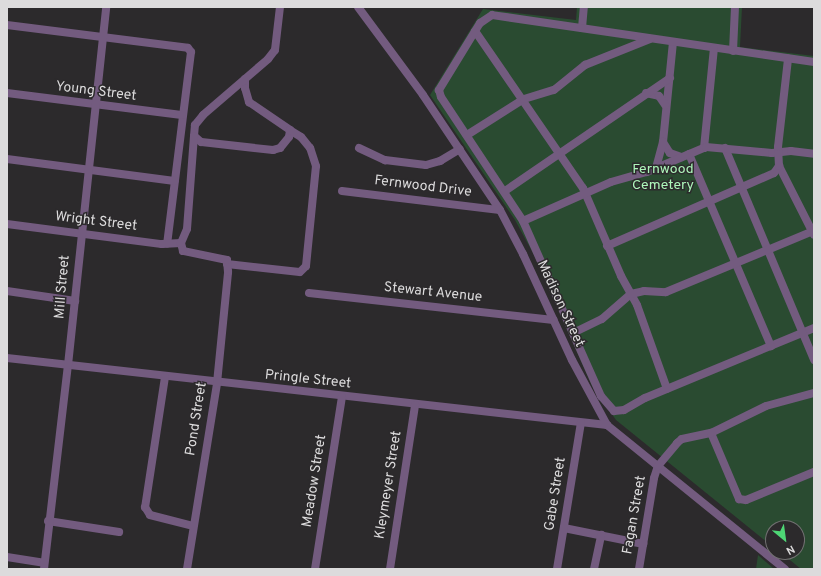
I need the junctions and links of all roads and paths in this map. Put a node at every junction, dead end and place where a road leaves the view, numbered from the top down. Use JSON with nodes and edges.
{"nodes":[{"id":1,"x":106,"y":7,"type":"edge"},
{"id":2,"x":280,"y":7,"type":"edge"},
{"id":3,"x":351,"y":7,"type":"edge"},
{"id":4,"x":584,"y":7,"type":"edge"},
{"id":5,"x":734,"y":7,"type":"edge"},
{"id":6,"x":359,"y":10,"type":"edge"},
{"id":7,"x":7,"y":25,"type":"edge"},
{"id":8,"x":582,"y":28,"type":"junction"},
{"id":9,"x":475,"y":31,"type":"junction"},
{"id":10,"x":103,"y":37,"type":"junction"},
{"id":11,"x":651,"y":39,"type":"junction"},
{"id":12,"x":674,"y":42,"type":"junction"},
{"id":13,"x":714,"y":48,"type":"junction"},
{"id":14,"x":733,"y":51,"type":"junction"},
{"id":15,"x":788,"y":59,"type":"junction"},
{"id":16,"x":814,"y":62,"type":"edge"},
{"id":17,"x":670,"y":78,"type":"junction"},
{"id":18,"x":245,"y":79,"type":"junction"},
{"id":19,"x":7,"y":93,"type":"edge"},
{"id":20,"x":646,"y":93,"type":"junction"},
{"id":21,"x":524,"y":99,"type":"junction"},
{"id":22,"x":665,"y":105,"type":"junction"},
{"id":23,"x":95,"y":106,"type":"junction"},
{"id":24,"x":182,"y":115,"type":"junction"},
{"id":25,"x":290,"y":130,"type":"junction"},
{"id":26,"x":467,"y":135,"type":"junction"},
{"id":27,"x":194,"y":136,"type":"junction"},
{"id":28,"x":663,"y":142,"type":"junction"},
{"id":29,"x":359,"y":148,"type":"dead end"},
{"id":30,"x":704,"y":148,"type":"junction"},
{"id":31,"x":725,"y":148,"type":"junction"},
{"id":32,"x":460,"y":149,"type":"junction"},
{"id":33,"x":560,"y":152,"type":"junction"},
{"id":34,"x":778,"y":152,"type":"junction"},
{"id":35,"x":689,"y":154,"type":"junction"},
{"id":36,"x":814,"y":154,"type":"edge"},
{"id":37,"x":681,"y":157,"type":"junction"},
{"id":38,"x":7,"y":159,"type":"edge"},
{"id":39,"x":779,"y":166,"type":"junction"},
{"id":40,"x":656,"y":168,"type":"junction"},
{"id":41,"x":88,"y":170,"type":"junction"},
{"id":42,"x":175,"y":181,"type":"junction"},
{"id":43,"x":741,"y":188,"type":"junction"},
{"id":44,"x":342,"y":191,"type":"dead end"},
{"id":45,"x":505,"y":191,"type":"junction"},
{"id":46,"x":586,"y":195,"type":"junction"},
{"id":47,"x":709,"y":201,"type":"junction"},
{"id":48,"x":500,"y":210,"type":"junction"},
{"id":49,"x":524,"y":221,"type":"junction"},
{"id":50,"x":7,"y":224,"type":"edge"},
{"id":51,"x":80,"y":233,"type":"junction"},
{"id":52,"x":812,"y":234,"type":"edge"},
{"id":53,"x":181,"y":243,"type":"junction"},
{"id":54,"x":167,"y":244,"type":"junction"},
{"id":55,"x":607,"y":246,"type":"junction"},
{"id":56,"x":767,"y":249,"type":"junction"},
{"id":57,"x":736,"y":263,"type":"junction"},
{"id":58,"x":227,"y":268,"type":"junction"},
{"id":59,"x":7,"y":291,"type":"edge"},
{"id":60,"x":309,"y":293,"type":"dead end"},
{"id":61,"x":631,"y":294,"type":"junction"},
{"id":62,"x":75,"y":301,"type":"junction"},
{"id":63,"x":554,"y":320,"type":"junction"},
{"id":64,"x":814,"y":328,"type":"edge"},
{"id":65,"x":573,"y":333,"type":"junction"},
{"id":66,"x":803,"y":333,"type":"junction"},
{"id":67,"x":771,"y":346,"type":"junction"},
{"id":68,"x":7,"y":358,"type":"edge"},
{"id":69,"x":814,"y":360,"type":"edge"},
{"id":70,"x":68,"y":365,"type":"junction"},
{"id":71,"x":165,"y":377,"type":"junction"},
{"id":72,"x":217,"y":383,"type":"junction"},
{"id":73,"x":667,"y":389,"type":"junction"},
{"id":74,"x":814,"y":393,"type":"edge"},
{"id":75,"x":342,"y":397,"type":"junction"},
{"id":76,"x":415,"y":405,"type":"junction"},
{"id":77,"x":581,"y":423,"type":"junction"},
{"id":78,"x":607,"y":425,"type":"junction"},
{"id":79,"x":711,"y":433,"type":"junction"},
{"id":80,"x":658,"y":466,"type":"junction"},
{"id":81,"x":814,"y":472,"type":"edge"},
{"id":82,"x":48,"y":521,"type":"junction"},
{"id":83,"x":193,"y":526,"type":"junction"},
{"id":84,"x":564,"y":528,"type":"junction"},
{"id":85,"x":119,"y":532,"type":"dead end"},
{"id":86,"x":601,"y":535,"type":"junction"},
{"id":87,"x":643,"y":544,"type":"junction"},
{"id":88,"x":7,"y":557,"type":"edge"},
{"id":89,"x":44,"y":566,"type":"edge"},
{"id":90,"x":187,"y":569,"type":"edge"},
{"id":91,"x":315,"y":569,"type":"edge"},
{"id":92,"x":390,"y":569,"type":"edge"},
{"id":93,"x":557,"y":569,"type":"edge"},
{"id":94,"x":594,"y":569,"type":"edge"},
{"id":95,"x":639,"y":569,"type":"edge"},
{"id":96,"x":785,"y":569,"type":"edge"}],
"edges":[{"from":1,"to":10,"type":"street","name":"Mill Street"},
{"from":2,"to":18,"type":"street"},
{"from":3,"to":6,"type":"street"},
{"from":4,"to":8,"type":"street"},
{"from":5,"to":14,"type":"street"},
{"from":6,"to":32,"type":"street","name":"Madison Street"},
{"from":7,"to":10,"type":"street"},
{"from":8,"to":9,"type":"street"},
{"from":8,"to":11,"type":"street"},
{"from":9,"to":21,"type":"street"},
{"from":9,"to":26,"type":"street"},
{"from":10,"to":23,"type":"street","name":"Mill Street"},
{"from":10,"to":24,"type":"street"},
{"from":11,"to":12,"type":"street"},
{"from":11,"to":21,"type":"street"},
{"from":12,"to":13,"type":"street"},
{"from":12,"to":17,"type":"street"},
{"from":13,"to":14,"type":"street"},
{"from":13,"to":30,"type":"street"},
{"from":14,"to":15,"type":"street"},
{"from":15,"to":16,"type":"street"},
{"from":15,"to":34,"type":"street"},
{"from":17,"to":20,"type":"street"},
{"from":17,"to":22,"type":"street"},
{"from":18,"to":25,"type":"street"},
{"from":18,"to":27,"type":"street"},
{"from":19,"to":23,"type":"street","name":"Young Street"},
{"from":20,"to":22,"type":"street"},
{"from":20,"to":33,"type":"street"},
{"from":21,"to":26,"type":"street"},
{"from":21,"to":33,"type":"street"},
{"from":22,"to":28,"type":"street"},
{"from":23,"to":24,"type":"street","name":"Young Street"},
{"from":23,"to":41,"type":"street","name":"Mill Street"},
{"from":24,"to":42,"type":"street"},
{"from":25,"to":27,"type":"street"},
{"from":25,"to":58,"type":"street"},
{"from":26,"to":45,"type":"street"},
{"from":27,"to":53,"type":"street"},
{"from":28,"to":37,"type":"street"},
{"from":28,"to":40,"type":"street"},
{"from":29,"to":32,"type":"street"},
{"from":30,"to":31,"type":"street"},
{"from":30,"to":35,"type":"street"},
{"from":31,"to":34,"type":"street"},
{"from":31,"to":43,"type":"street"},
{"from":32,"to":48,"type":"street","name":"Madison Street"},
{"from":33,"to":45,"type":"street"},
{"from":33,"to":46,"type":"street"},
{"from":34,"to":36,"type":"street"},
{"from":34,"to":39,"type":"street"},
{"from":35,"to":37,"type":"street"},
{"from":35,"to":47,"type":"street"},
{"from":37,"to":40,"type":"street"},
{"from":38,"to":41,"type":"street"},
{"from":39,"to":43,"type":"street"},
{"from":39,"to":52,"type":"street"},
{"from":40,"to":46,"type":"street"},
{"from":41,"to":42,"type":"street"},
{"from":41,"to":51,"type":"street","name":"Mill Street"},
{"from":42,"to":54,"type":"street"},
{"from":43,"to":47,"type":"street"},
{"from":43,"to":56,"type":"street"},
{"from":44,"to":48,"type":"street","name":"Fernwood Drive"},
{"from":45,"to":49,"type":"street"},
{"from":46,"to":49,"type":"street"},
{"from":46,"to":55,"type":"street"},
{"from":47,"to":55,"type":"street"},
{"from":47,"to":57,"type":"street"},
{"from":48,"to":63,"type":"street","name":"Madison Street"},
{"from":49,"to":65,"type":"street"},
{"from":50,"to":51,"type":"street","name":"Wright Street"},
{"from":51,"to":54,"type":"street","name":"Wright Street"},
{"from":51,"to":62,"type":"street","name":"Mill Street"},
{"from":52,"to":56,"type":"street"},
{"from":53,"to":54,"type":"street","name":"Wright Street"},
{"from":53,"to":58,"type":"street"},
{"from":55,"to":61,"type":"street"},
{"from":56,"to":57,"type":"street"},
{"from":56,"to":66,"type":"street"},
{"from":57,"to":61,"type":"street"},
{"from":57,"to":67,"type":"street"},
{"from":58,"to":72,"type":"street","name":"Pond Street"},
{"from":59,"to":62,"type":"street"},
{"from":60,"to":63,"type":"street","name":"Stewart Avenue"},
{"from":61,"to":65,"type":"street"},
{"from":61,"to":73,"type":"street"},
{"from":62,"to":70,"type":"street","name":"Mill Street"},
{"from":63,"to":78,"type":"street","name":"Madison Street"},
{"from":64,"to":66,"type":"street"},
{"from":65,"to":73,"type":"street"},
{"from":66,"to":67,"type":"street"},
{"from":66,"to":69,"type":"street"},
{"from":67,"to":73,"type":"street"},
{"from":68,"to":70,"type":"street","name":"Pringle Street"},
{"from":70,"to":71,"type":"street","name":"Pringle Street"},
{"from":70,"to":82,"type":"street","name":"Mill Street"},
{"from":71,"to":72,"type":"street","name":"Pringle Street"},
{"from":71,"to":83,"type":"street"},
{"from":72,"to":75,"type":"street","name":"Pringle Street"},
{"from":72,"to":83,"type":"street","name":"Pond Street"},
{"from":74,"to":79,"type":"street"},
{"from":75,"to":76,"type":"street","name":"Pringle Street"},
{"from":75,"to":91,"type":"street","name":"Meadow Street"},
{"from":76,"to":77,"type":"street","name":"Pringle Street"},
{"from":76,"to":92,"type":"street","name":"Kleymeyer Street"},
{"from":77,"to":78,"type":"street","name":"Pringle Street"},
{"from":77,"to":84,"type":"street","name":"Gabe Street"},
{"from":78,"to":80,"type":"street","name":"Madison Street"},
{"from":79,"to":80,"type":"street"},
{"from":79,"to":81,"type":"street"},
{"from":80,"to":87,"type":"street","name":"Fagan Street"},
{"from":80,"to":96,"type":"street","name":"Madison Street"},
{"from":82,"to":85,"type":"street"},
{"from":82,"to":89,"type":"street","name":"Mill Street"},
{"from":83,"to":90,"type":"street","name":"Pond Street"},
{"from":84,"to":86,"type":"street"},
{"from":84,"to":93,"type":"street","name":"Gabe Street"},
{"from":86,"to":87,"type":"street"},
{"from":86,"to":94,"type":"street"},
{"from":87,"to":95,"type":"street","name":"Fagan Street"},
{"from":88,"to":89,"type":"street"}]}
